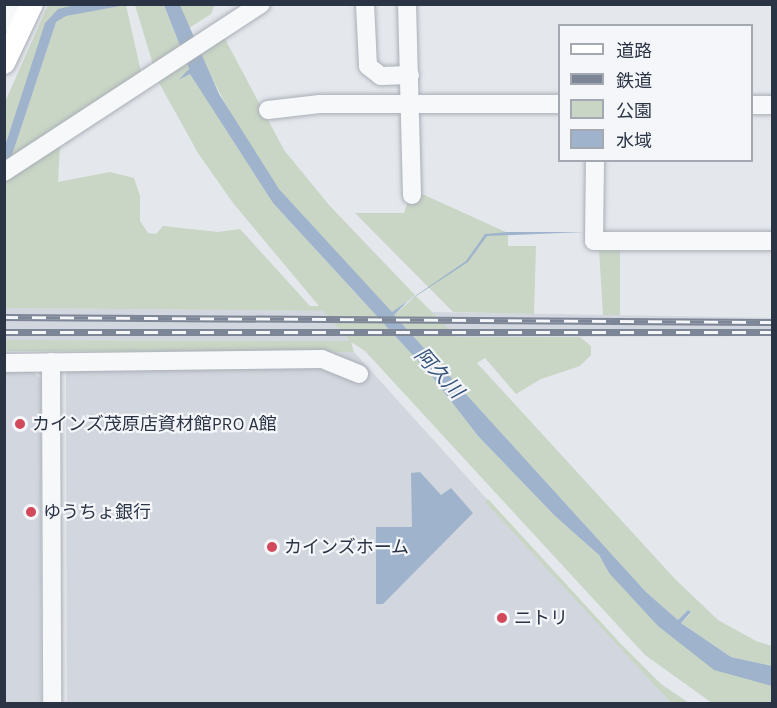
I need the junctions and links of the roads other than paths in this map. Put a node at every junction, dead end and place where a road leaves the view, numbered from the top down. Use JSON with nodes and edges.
{"nodes":[{"id":1,"x":32,"y":4,"type":"edge"},
{"id":2,"x":261,"y":4,"type":"edge"},
{"id":3,"x":365,"y":4,"type":"edge"},
{"id":4,"x":407,"y":4,"type":"edge"},
{"id":5,"x":4,"y":63,"type":"edge"},
{"id":6,"x":410,"y":75,"type":"junction"},
{"id":7,"x":558,"y":104,"type":"edge"},
{"id":8,"x":412,"y":105,"type":"junction"},
{"id":9,"x":753,"y":105,"type":"edge"},
{"id":10,"x":772,"y":105,"type":"edge"},
{"id":11,"x":268,"y":110,"type":"dead end"},
{"id":12,"x":595,"y":162,"type":"edge"},
{"id":13,"x":4,"y":172,"type":"edge"},
{"id":14,"x":412,"y":195,"type":"dead end"},
{"id":15,"x":772,"y":241,"type":"edge"},
{"id":16,"x":51,"y":362,"type":"junction"},
{"id":17,"x":4,"y":363,"type":"edge"},
{"id":18,"x":359,"y":374,"type":"dead end"},
{"id":19,"x":52,"y":704,"type":"edge"}],
"edges":[{"from":1,"to":5,"type":"main road"},
{"from":2,"to":13,"type":"street"},
{"from":3,"to":6,"type":"street"},
{"from":4,"to":6,"type":"street"},
{"from":6,"to":8,"type":"street"},
{"from":7,"to":8,"type":"street"},
{"from":8,"to":11,"type":"street"},
{"from":8,"to":14,"type":"street"},
{"from":9,"to":10,"type":"street"},
{"from":12,"to":15,"type":"street"},
{"from":16,"to":17,"type":"street"},
{"from":16,"to":18,"type":"street"},
{"from":16,"to":19,"type":"street"}]}
